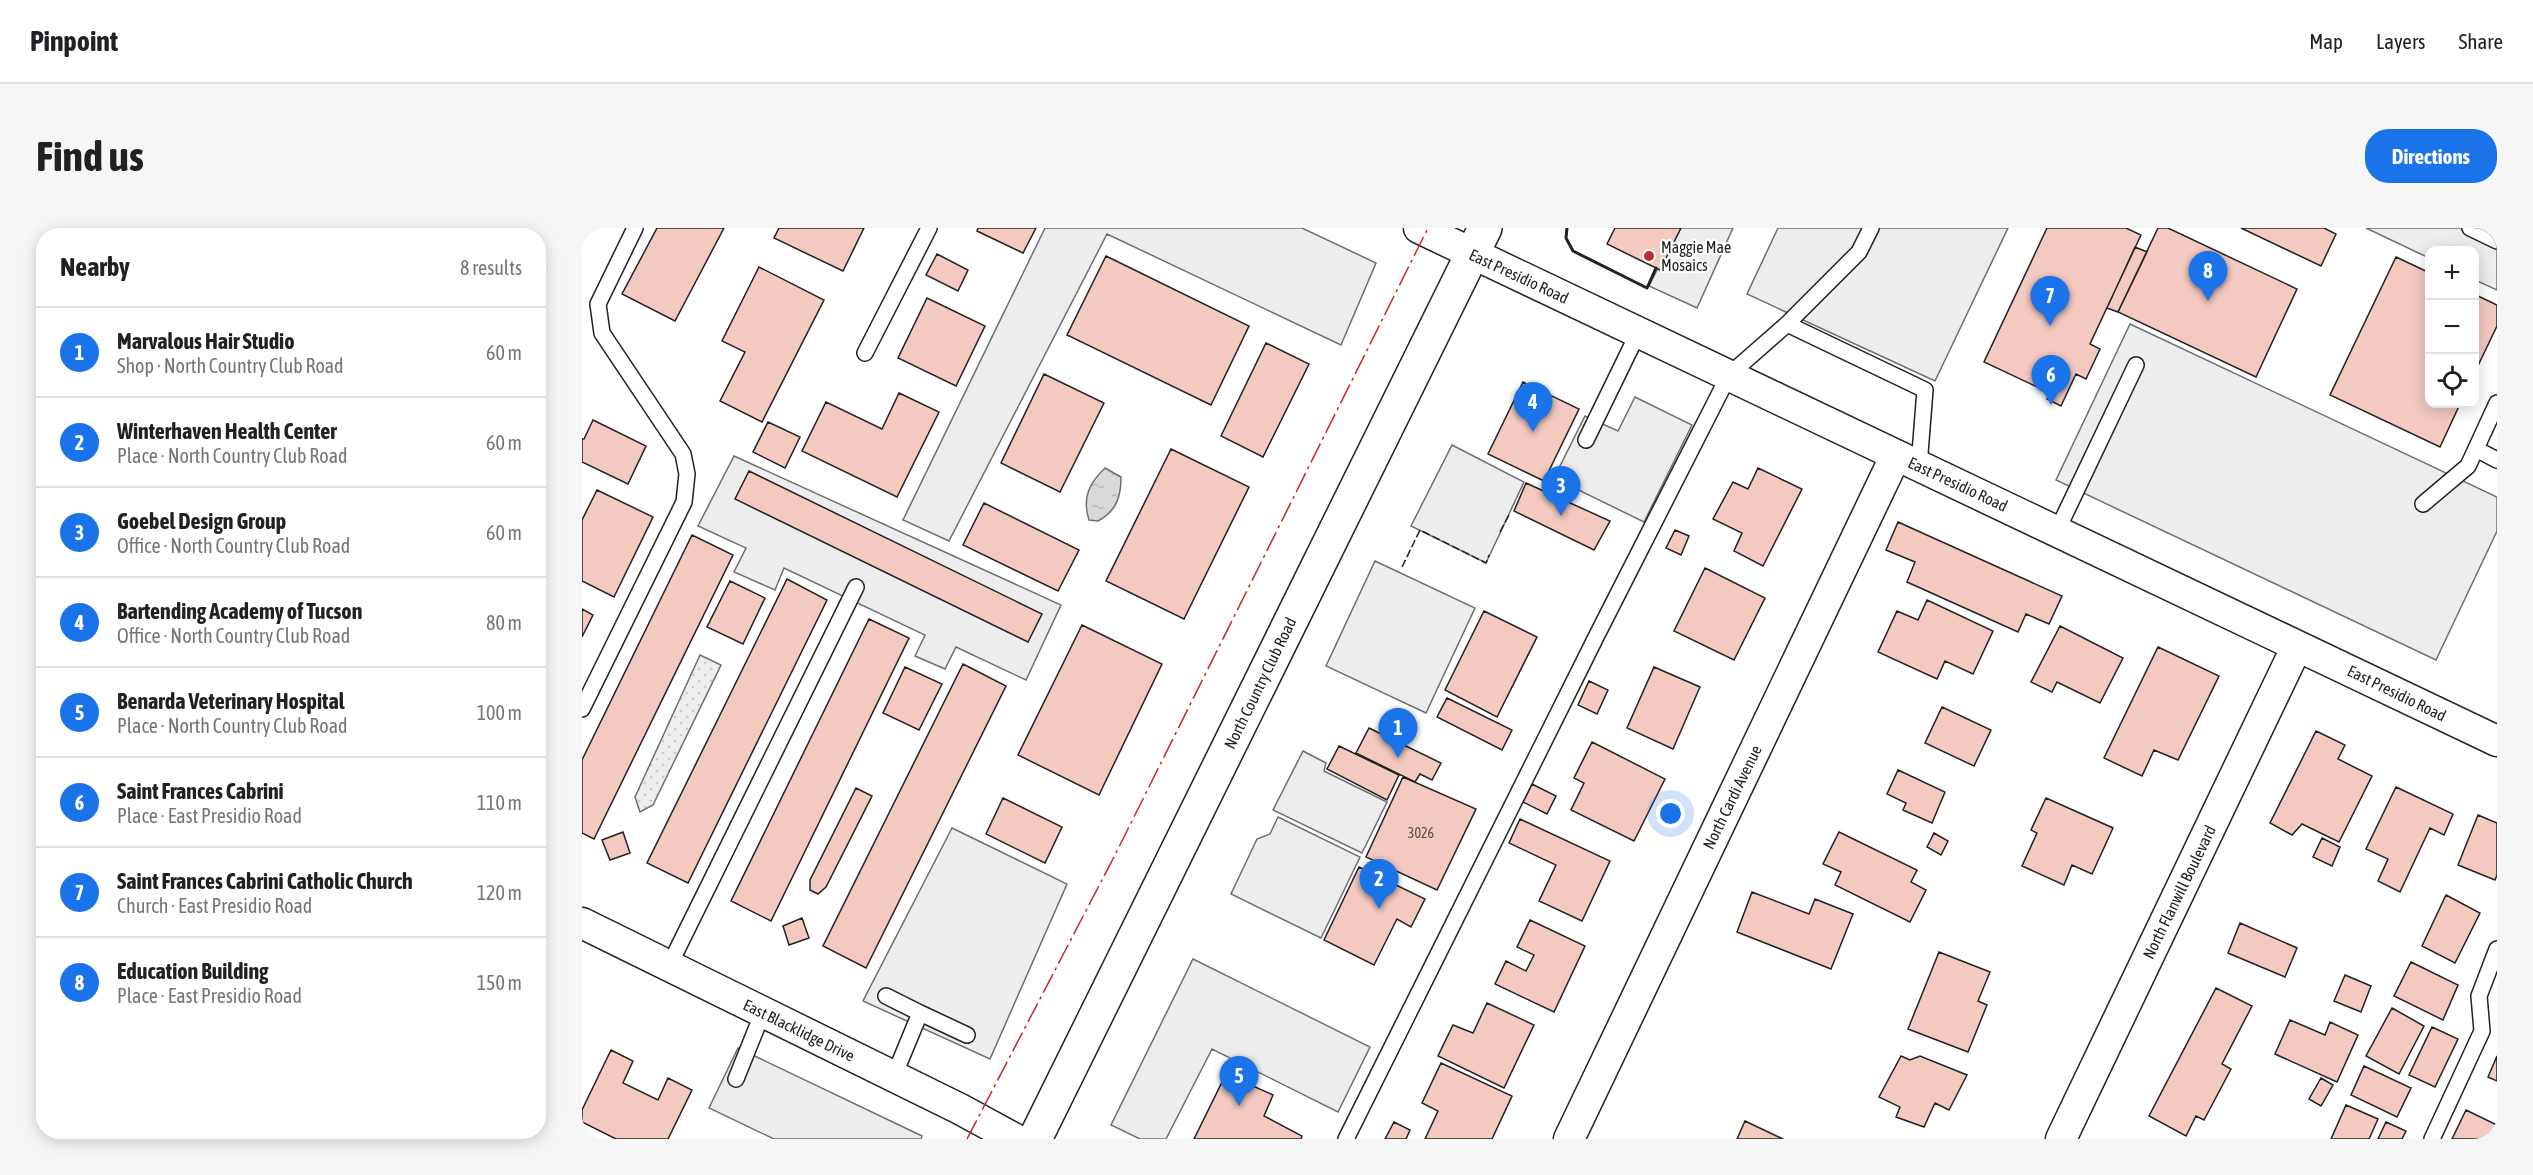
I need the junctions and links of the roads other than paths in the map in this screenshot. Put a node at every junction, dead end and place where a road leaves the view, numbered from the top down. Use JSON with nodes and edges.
{"nodes":[{"id":1,"x":635,"y":228,"type":"edge"},
{"id":2,"x":929,"y":228,"type":"edge"},
{"id":3,"x":1419,"y":228,"type":"edge"},
{"id":4,"x":1871,"y":228,"type":"edge"},
{"id":5,"x":2470,"y":228,"type":"edge"},
{"id":6,"x":1478,"y":241,"type":"edge"},
{"id":7,"x":2497,"y":241,"type":"edge"},
{"id":8,"x":1787,"y":324,"type":"junction"},
{"id":9,"x":1638,"y":333,"type":"junction"},
{"id":10,"x":865,"y":353,"type":"dead end"},
{"id":11,"x":2136,"y":365,"type":"dead end"},
{"id":12,"x":1729,"y":375,"type":"junction"},
{"id":13,"x":2497,"y":403,"type":"edge"},
{"id":14,"x":1586,"y":440,"type":"dead end"},
{"id":15,"x":2476,"y":449,"type":"junction"},
{"id":16,"x":1907,"y":460,"type":"junction"},
{"id":17,"x":2497,"y":460,"type":"edge"},
{"id":18,"x":2423,"y":504,"type":"dead end"},
{"id":19,"x":2057,"y":531,"type":"junction"},
{"id":20,"x":856,"y":587,"type":"dead end"},
{"id":21,"x":2297,"y":646,"type":"junction"},
{"id":22,"x":582,"y":709,"type":"edge"},
{"id":23,"x":2497,"y":741,"type":"edge"},
{"id":24,"x":582,"y":923,"type":"edge"},
{"id":25,"x":2497,"y":949,"type":"edge"},
{"id":26,"x":669,"y":966,"type":"junction"},
{"id":27,"x":886,"y":996,"type":"dead end"},
{"id":28,"x":764,"y":1012,"type":"junction"},
{"id":29,"x":920,"y":1013,"type":"junction"},
{"id":30,"x":967,"y":1035,"type":"dead end"},
{"id":31,"x":894,"y":1077,"type":"junction"},
{"id":32,"x":736,"y":1079,"type":"dead end"},
{"id":33,"x":1015,"y":1139,"type":"edge"},
{"id":34,"x":1035,"y":1139,"type":"edge"},
{"id":35,"x":1346,"y":1139,"type":"edge"},
{"id":36,"x":1569,"y":1139,"type":"edge"},
{"id":37,"x":2061,"y":1139,"type":"edge"},
{"id":38,"x":2432,"y":1139,"type":"edge"}],
"edges":[{"from":1,"to":22,"type":"lane"},
{"from":2,"to":10,"type":"lane"},
{"from":3,"to":6,"type":"street","name":"East Presidio Road"},
{"from":4,"to":8,"type":"lane"},
{"from":5,"to":7,"type":"lane"},
{"from":6,"to":9,"type":"street","name":"East Presidio Road"},
{"from":6,"to":34,"type":"main road","name":"North Country Club Road"},
{"from":8,"to":12,"type":"lane"},
{"from":8,"to":16,"type":"lane"},
{"from":9,"to":12,"type":"street","name":"East Presidio Road"},
{"from":9,"to":14,"type":"lane"},
{"from":11,"to":19,"type":"lane"},
{"from":12,"to":16,"type":"street","name":"East Presidio Road"},
{"from":12,"to":35,"type":"lane"},
{"from":13,"to":15,"type":"lane"},
{"from":15,"to":17,"type":"lane"},
{"from":15,"to":18,"type":"lane"},
{"from":16,"to":19,"type":"street","name":"East Presidio Road"},
{"from":16,"to":36,"type":"street","name":"North Cardi Avenue"},
{"from":19,"to":21,"type":"street","name":"East Presidio Road"},
{"from":20,"to":26,"type":"lane"},
{"from":21,"to":23,"type":"street","name":"East Presidio Road"},
{"from":21,"to":37,"type":"street","name":"North Flanwill Boulevard"},
{"from":24,"to":26,"type":"street","name":"East Blacklidge Drive"},
{"from":25,"to":38,"type":"lane"},
{"from":26,"to":28,"type":"street","name":"East Blacklidge Drive"},
{"from":27,"to":29,"type":"lane"},
{"from":28,"to":31,"type":"street","name":"East Blacklidge Drive"},
{"from":28,"to":32,"type":"lane"},
{"from":29,"to":30,"type":"lane"},
{"from":29,"to":31,"type":"lane"},
{"from":31,"to":33,"type":"street","name":"East Blacklidge Drive"}]}
